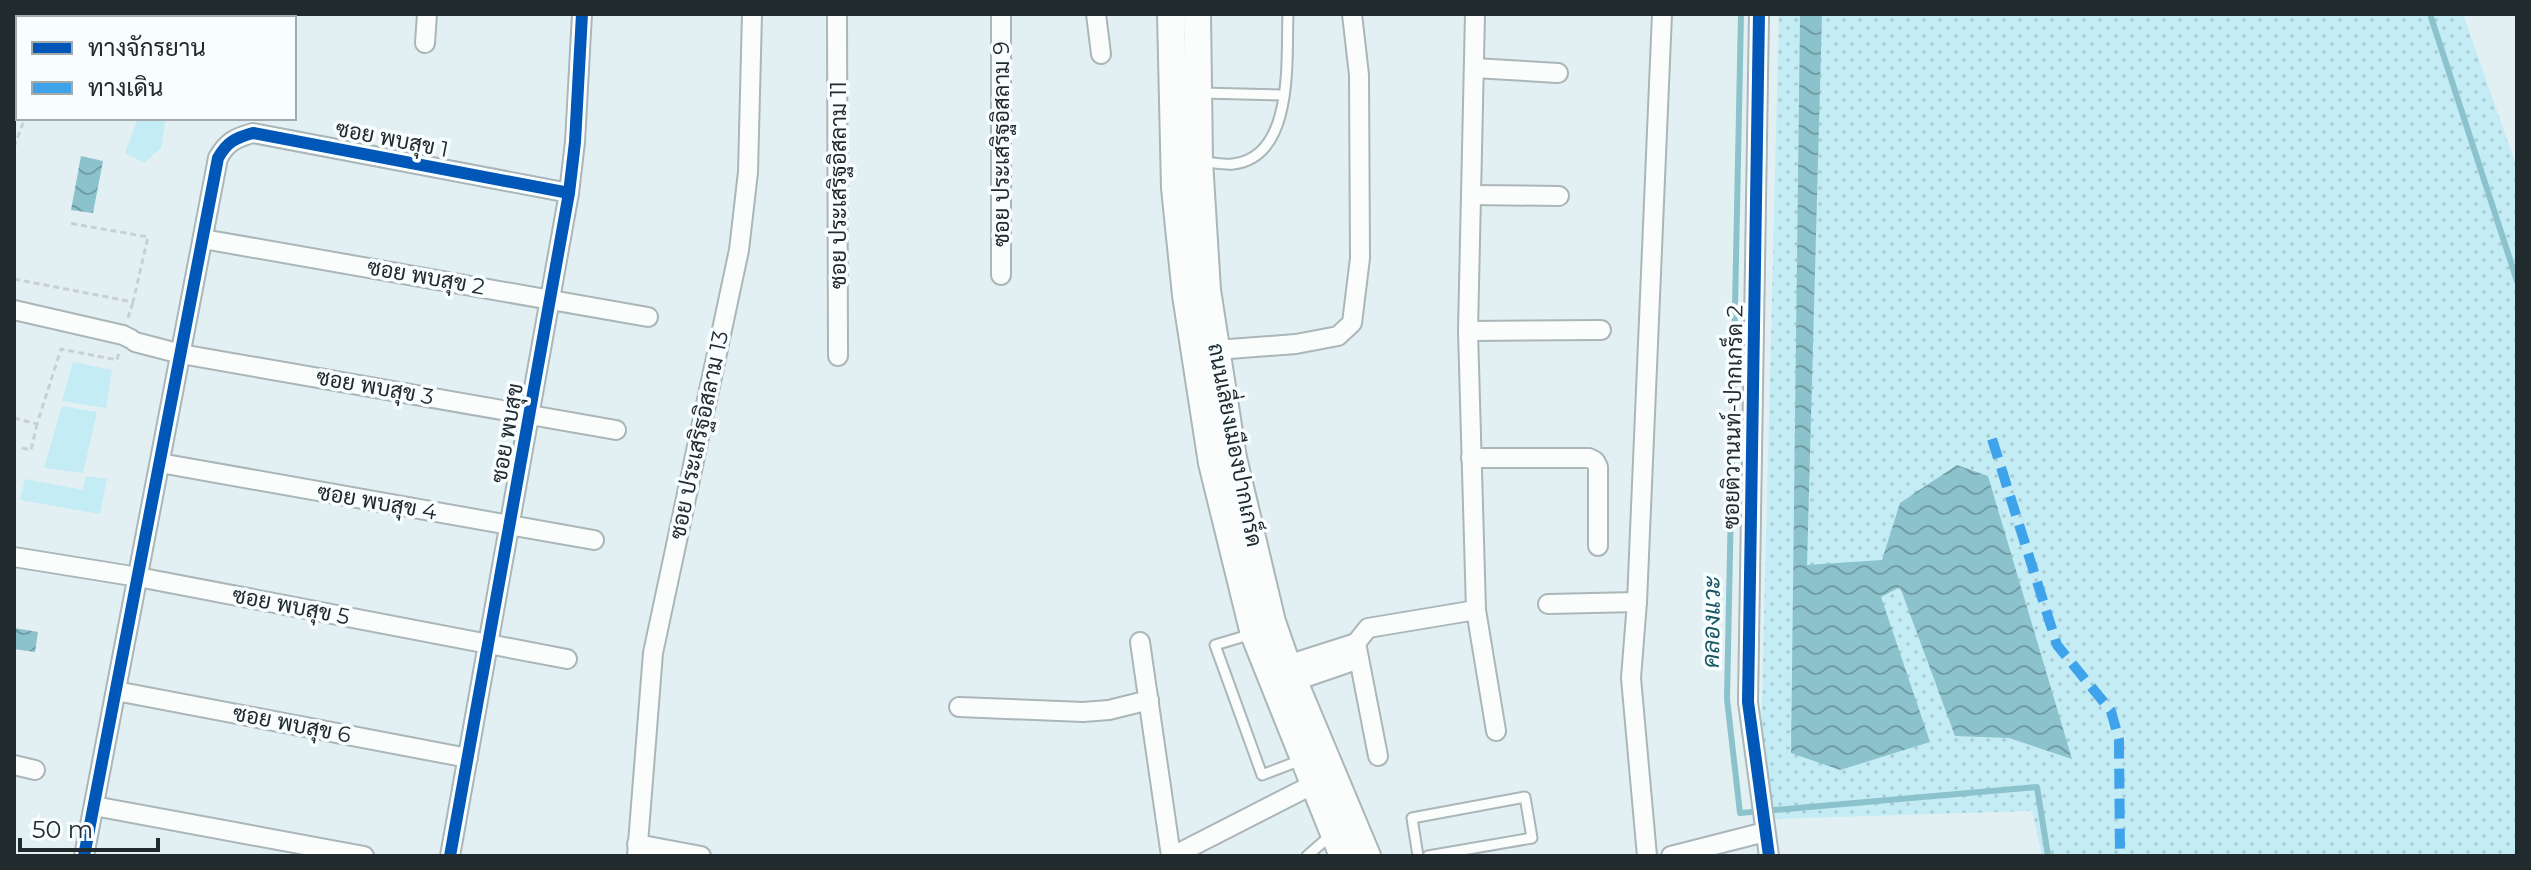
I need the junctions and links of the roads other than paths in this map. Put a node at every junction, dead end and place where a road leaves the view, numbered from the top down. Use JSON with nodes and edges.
{"nodes":[{"id":1,"x":427,"y":14,"type":"edge"},
{"id":2,"x":582,"y":14,"type":"edge"},
{"id":3,"x":752,"y":14,"type":"edge"},
{"id":4,"x":837,"y":14,"type":"edge"},
{"id":5,"x":1001,"y":14,"type":"edge"},
{"id":6,"x":1096,"y":14,"type":"edge"},
{"id":7,"x":1171,"y":14,"type":"edge"},
{"id":8,"x":1197,"y":14,"type":"edge"},
{"id":9,"x":1288,"y":14,"type":"edge"},
{"id":10,"x":1352,"y":14,"type":"edge"},
{"id":11,"x":1475,"y":14,"type":"edge"},
{"id":12,"x":1662,"y":14,"type":"edge"},
{"id":13,"x":1759,"y":14,"type":"edge"},
{"id":14,"x":425,"y":43,"type":"dead end"},
{"id":15,"x":1101,"y":54,"type":"dead end"},
{"id":16,"x":1474,"y":68,"type":"junction"},
{"id":17,"x":1558,"y":73,"type":"dead end"},
{"id":18,"x":1198,"y":93,"type":"junction"},
{"id":19,"x":1284,"y":95,"type":"junction"},
{"id":20,"x":1199,"y":161,"type":"junction"},
{"id":21,"x":569,"y":193,"type":"junction"},
{"id":22,"x":1471,"y":195,"type":"junction"},
{"id":23,"x":1559,"y":196,"type":"dead end"},
{"id":24,"x":203,"y":239,"type":"junction"},
{"id":25,"x":1001,"y":275,"type":"dead end"},
{"id":26,"x":551,"y":298,"type":"junction"},
{"id":27,"x":14,"y":310,"type":"edge"},
{"id":28,"x":648,"y":317,"type":"dead end"},
{"id":29,"x":1601,"y":330,"type":"dead end"},
{"id":30,"x":1468,"y":331,"type":"junction"},
{"id":31,"x":1216,"y":350,"type":"junction"},
{"id":32,"x":181,"y":354,"type":"junction"},
{"id":33,"x":838,"y":356,"type":"dead end"},
{"id":34,"x":530,"y":414,"type":"junction"},
{"id":35,"x":616,"y":430,"type":"dead end"},
{"id":36,"x":1471,"y":458,"type":"junction"},
{"id":37,"x":160,"y":463,"type":"junction"},
{"id":38,"x":510,"y":526,"type":"junction"},
{"id":39,"x":594,"y":540,"type":"dead end"},
{"id":40,"x":1598,"y":546,"type":"dead end"},
{"id":41,"x":14,"y":557,"type":"edge"},
{"id":42,"x":138,"y":577,"type":"junction"},
{"id":43,"x":1637,"y":602,"type":"junction"},
{"id":44,"x":1548,"y":604,"type":"dead end"},
{"id":45,"x":1476,"y":610,"type":"junction"},
{"id":46,"x":1254,"y":634,"type":"junction"},
{"id":47,"x":1140,"y":642,"type":"dead end"},
{"id":48,"x":489,"y":644,"type":"junction"},
{"id":49,"x":1357,"y":651,"type":"junction"},
{"id":50,"x":567,"y":659,"type":"dead end"},
{"id":51,"x":1291,"y":673,"type":"junction"},
{"id":52,"x":116,"y":691,"type":"junction"},
{"id":53,"x":1149,"y":700,"type":"junction"},
{"id":54,"x":959,"y":707,"type":"dead end"},
{"id":55,"x":1496,"y":731,"type":"dead end"},
{"id":56,"x":1378,"y":756,"type":"dead end"},
{"id":57,"x":468,"y":758,"type":"junction"},
{"id":58,"x":1304,"y":759,"type":"junction"},
{"id":59,"x":14,"y":765,"type":"edge"},
{"id":60,"x":35,"y":770,"type":"dead end"},
{"id":61,"x":1314,"y":784,"type":"junction"},
{"id":62,"x":94,"y":806,"type":"junction"},
{"id":63,"x":1763,"y":818,"type":"junction"},
{"id":64,"x":1338,"y":844,"type":"edge"},
{"id":65,"x":637,"y":850,"type":"edge"},
{"id":66,"x":84,"y":856,"type":"edge"},
{"id":67,"x":364,"y":856,"type":"edge"},
{"id":68,"x":450,"y":856,"type":"edge"},
{"id":69,"x":701,"y":856,"type":"edge"},
{"id":70,"x":1172,"y":856,"type":"edge"},
{"id":71,"x":1307,"y":856,"type":"edge"},
{"id":72,"x":1367,"y":856,"type":"edge"},
{"id":73,"x":1418,"y":856,"type":"edge"},
{"id":74,"x":1428,"y":856,"type":"edge"},
{"id":75,"x":1647,"y":856,"type":"edge"},
{"id":76,"x":1671,"y":856,"type":"edge"},
{"id":77,"x":1769,"y":856,"type":"edge"}],
"edges":[{"from":1,"to":14,"type":"street"},
{"from":2,"to":21,"type":"street","name":"ซอย พบสุข"},
{"from":3,"to":65,"type":"street","name":"ซอย ประเสริฐอิสลาม 13"},
{"from":4,"to":33,"type":"street","name":"ซอย ประเสริฐอิสลาม 11"},
{"from":5,"to":25,"type":"street","name":"ซอย ประเสริฐอิสลาม 9"},
{"from":6,"to":15,"type":"street"},
{"from":7,"to":46,"type":"main road","name":"ถนนเลี่ยงเมืองปากเกร็ด"},
{"from":8,"to":18,"type":"main road","name":"ถนนเลี่ยงเมืองปากเกร็ด"},
{"from":9,"to":19,"type":"lane"},
{"from":10,"to":31,"type":"street"},
{"from":11,"to":16,"type":"street"},
{"from":12,"to":43,"type":"street"},
{"from":13,"to":63,"type":"street","name":"ซอยติวานนท์-ปากเกร็ด 2"},
{"from":16,"to":17,"type":"street"},
{"from":16,"to":22,"type":"street"},
{"from":18,"to":19,"type":"lane"},
{"from":18,"to":20,"type":"main road","name":"ถนนเลี่ยงเมืองปากเกร็ด"},
{"from":19,"to":20,"type":"lane"},
{"from":20,"to":31,"type":"main road","name":"ถนนเลี่ยงเมืองปากเกร็ด"},
{"from":21,"to":24,"type":"street","name":"ซอย พบสุข 1"},
{"from":21,"to":26,"type":"street","name":"ซอย พบสุข"},
{"from":22,"to":23,"type":"street"},
{"from":22,"to":30,"type":"street"},
{"from":24,"to":26,"type":"street","name":"ซอย พบสุข 2"},
{"from":24,"to":32,"type":"street"},
{"from":26,"to":28,"type":"street","name":"ซอย พบสุข 2"},
{"from":26,"to":34,"type":"street","name":"ซอย พบสุข"},
{"from":27,"to":32,"type":"street","name":"ซอย พบสุข 3"},
{"from":29,"to":30,"type":"street"},
{"from":30,"to":36,"type":"street"},
{"from":31,"to":51,"type":"main road","name":"ถนนเลี่ยงเมืองปากเกร็ด"},
{"from":32,"to":34,"type":"street","name":"ซอย พบสุข 3"},
{"from":32,"to":37,"type":"street"},
{"from":34,"to":35,"type":"street","name":"ซอย พบสุข 3"},
{"from":34,"to":38,"type":"street","name":"ซอย พบสุข"},
{"from":36,"to":40,"type":"street"},
{"from":36,"to":45,"type":"street"},
{"from":37,"to":38,"type":"street","name":"ซอย พบสุข 4"},
{"from":37,"to":42,"type":"street"},
{"from":38,"to":39,"type":"street","name":"ซอย พบสุข 4"},
{"from":38,"to":48,"type":"street","name":"ซอย พบสุข"},
{"from":41,"to":42,"type":"street","name":"ซอย พบสุข 5"},
{"from":42,"to":48,"type":"street","name":"ซอย พบสุข 5"},
{"from":42,"to":52,"type":"street"},
{"from":43,"to":44,"type":"street"},
{"from":43,"to":75,"type":"street"},
{"from":45,"to":49,"type":"street"},
{"from":45,"to":55,"type":"street"},
{"from":46,"to":58,"type":"main road","name":"ถนนเลี่ยงเมืองปากเกร็ด"},
{"from":46,"to":58,"type":"lane"},
{"from":47,"to":53,"type":"street"},
{"from":48,"to":50,"type":"street","name":"ซอย พบสุข 5"},
{"from":48,"to":57,"type":"street","name":"ซอย พบสุข"},
{"from":49,"to":51,"type":"street"},
{"from":49,"to":56,"type":"street"},
{"from":51,"to":72,"type":"main road","name":"ถนนเลี่ยงเมืองปากเกร็ด"},
{"from":52,"to":57,"type":"street","name":"ซอย พบสุข 6"},
{"from":52,"to":62,"type":"street"},
{"from":53,"to":54,"type":"street"},
{"from":53,"to":70,"type":"street"},
{"from":57,"to":68,"type":"street","name":"ซอย พบสุข"},
{"from":58,"to":61,"type":"main road","name":"ถนนเลี่ยงเมืองปากเกร็ด"},
{"from":59,"to":60,"type":"street"},
{"from":61,"to":64,"type":"main road","name":"ถนนเลี่ยงเมืองปากเกร็ด"},
{"from":61,"to":70,"type":"street"},
{"from":62,"to":66,"type":"street"},
{"from":62,"to":67,"type":"street"},
{"from":63,"to":76,"type":"street"},
{"from":63,"to":77,"type":"street","name":"ซอยติวานนท์-ปากเกร็ด 2"},
{"from":64,"to":71,"type":"lane"},
{"from":65,"to":69,"type":"street"},
{"from":73,"to":74,"type":"lane"}]}
